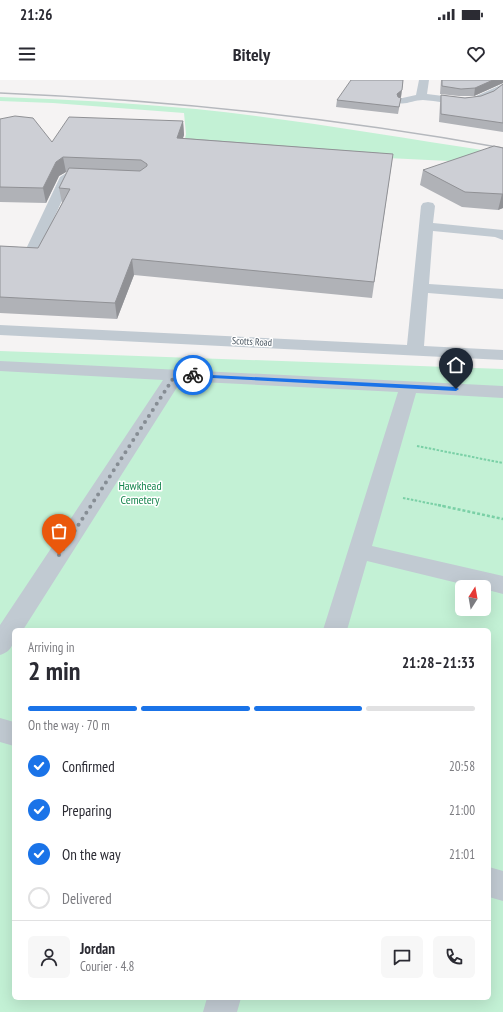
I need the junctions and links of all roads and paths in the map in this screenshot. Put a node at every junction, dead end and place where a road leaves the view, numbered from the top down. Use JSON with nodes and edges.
{"nodes":[{"id":1,"x":424,"y":80,"type":"edge"},
{"id":2,"x":503,"y":87,"type":"edge"},
{"id":3,"x":421,"y":97,"type":"junction"},
{"id":4,"x":402,"y":101,"type":"edge"},
{"id":5,"x":96,"y":178,"type":"edge"},
{"id":6,"x":428,"y":206,"type":"dead end"},
{"id":7,"x":426,"y":226,"type":"junction"},
{"id":8,"x":503,"y":236,"type":"edge"},
{"id":9,"x":0,"y":253,"type":"edge"},
{"id":10,"x":421,"y":288,"type":"junction"},
{"id":11,"x":503,"y":294,"type":"edge"},
{"id":12,"x":0,"y":330,"type":"edge"},
{"id":13,"x":415,"y":349,"type":"junction"},
{"id":14,"x":503,"y":355,"type":"edge"},
{"id":15,"x":0,"y":366,"type":"edge"},
{"id":16,"x":176,"y":374,"type":"junction"},
{"id":17,"x":409,"y":386,"type":"junction"},
{"id":18,"x":503,"y":392,"type":"edge"},
{"id":19,"x":392,"y":441,"type":"junction"},
{"id":20,"x":503,"y":463,"type":"edge"},
{"id":21,"x":377,"y":492,"type":"junction"},
{"id":22,"x":503,"y":519,"type":"edge"},
{"id":23,"x":359,"y":551,"type":"junction"},
{"id":24,"x":503,"y":585,"type":"edge"},
{"id":25,"x":336,"y":628,"type":"edge"},
{"id":26,"x":0,"y":645,"type":"edge"},
{"id":27,"x":0,"y":730,"type":"edge"},
{"id":28,"x":12,"y":733,"type":"edge"},
{"id":29,"x":491,"y":883,"type":"edge"},
{"id":30,"x":503,"y":886,"type":"edge"},
{"id":31,"x":223,"y":1000,"type":"edge"},
{"id":32,"x":220,"y":1012,"type":"edge"}],
"edges":[{"from":1,"to":3,"type":"street"},
{"from":2,"to":3,"type":"street"},
{"from":3,"to":4,"type":"street"},
{"from":5,"to":9,"type":"street"},
{"from":6,"to":7,"type":"street"},
{"from":7,"to":8,"type":"street"},
{"from":7,"to":10,"type":"street"},
{"from":10,"to":11,"type":"street"},
{"from":10,"to":13,"type":"street"},
{"from":12,"to":13,"type":"street","name":"Scotts Road"},
{"from":13,"to":14,"type":"street","name":"Scotts Road"},
{"from":15,"to":16,"type":"street"},
{"from":16,"to":17,"type":"street"},
{"from":16,"to":26,"type":"street"},
{"from":17,"to":18,"type":"street"},
{"from":17,"to":19,"type":"street"},
{"from":19,"to":20,"type":"path"},
{"from":19,"to":21,"type":"street"},
{"from":21,"to":22,"type":"path"},
{"from":21,"to":23,"type":"street"},
{"from":23,"to":24,"type":"street"},
{"from":23,"to":25,"type":"street"},
{"from":27,"to":28,"type":"street"},
{"from":29,"to":30,"type":"street"},
{"from":31,"to":32,"type":"street"}]}
